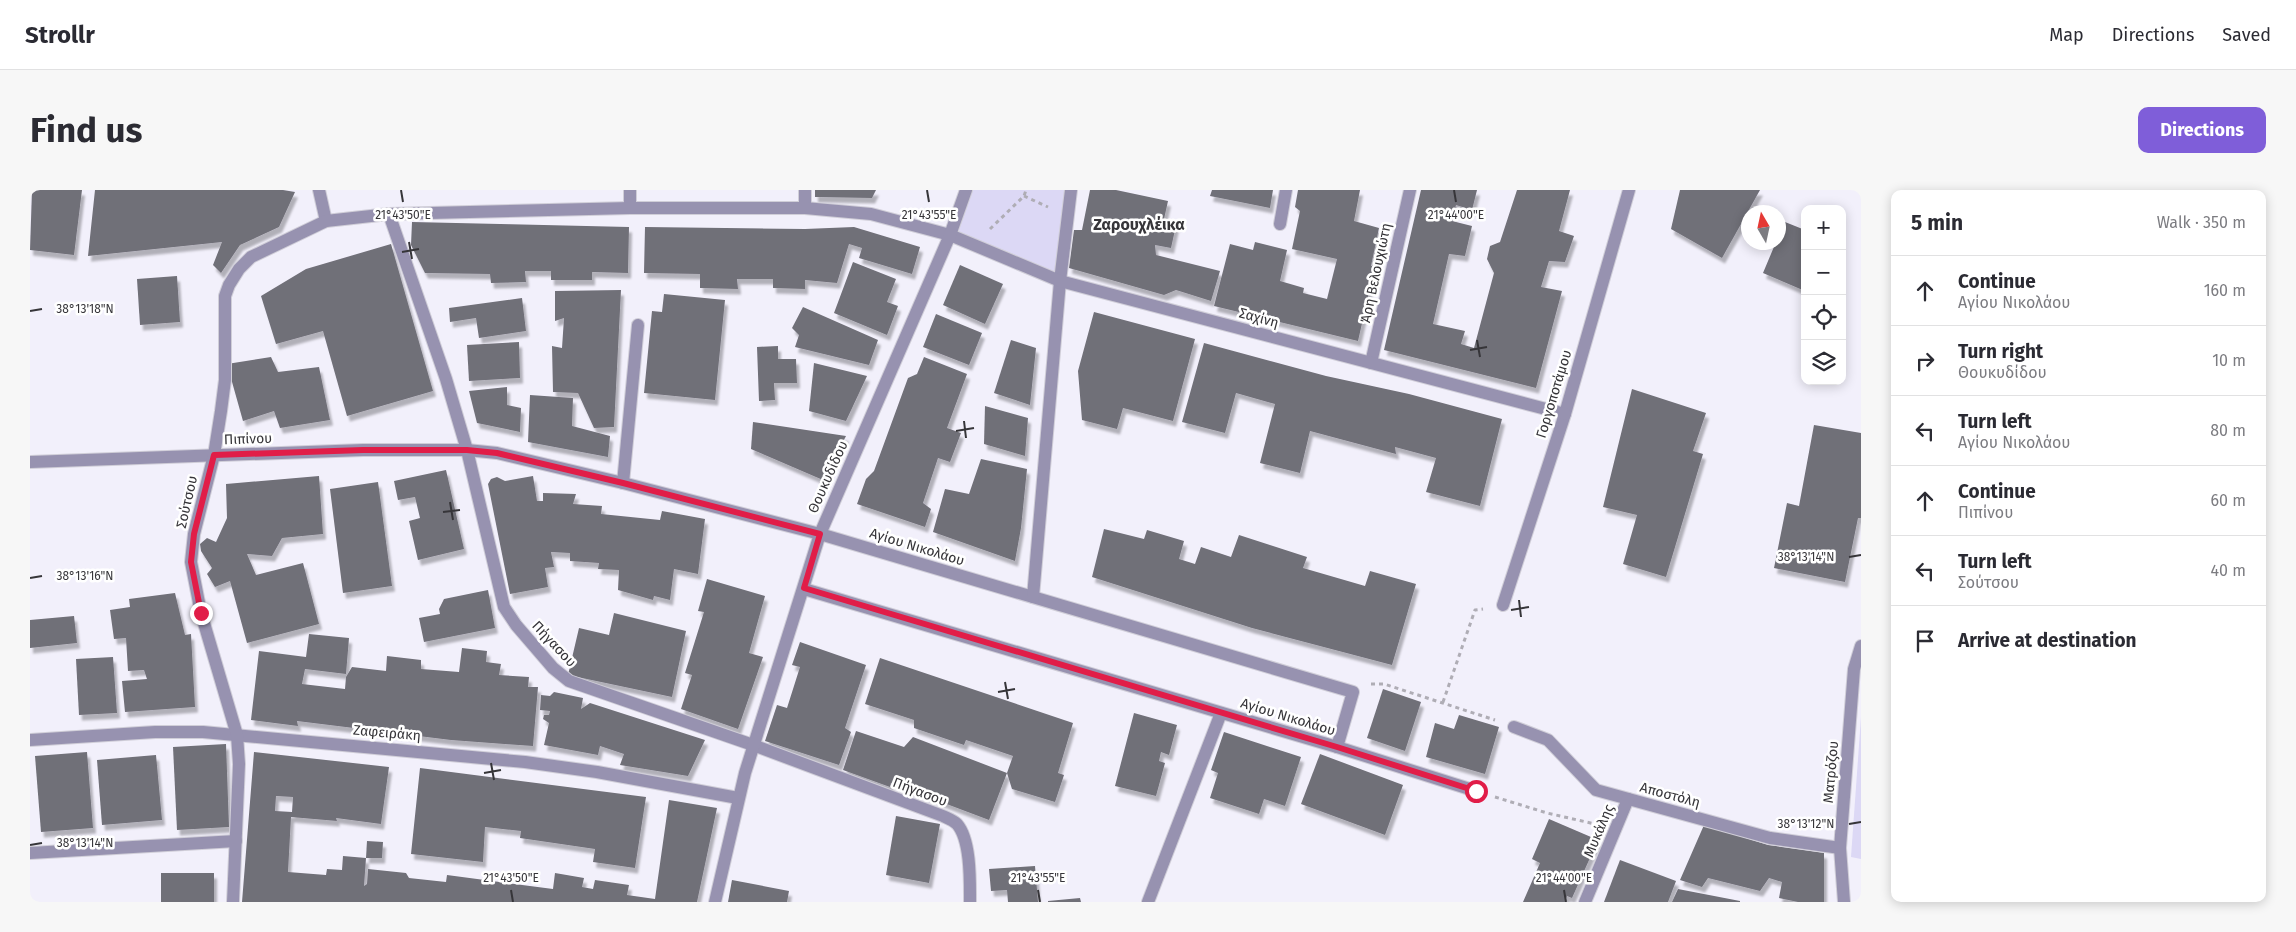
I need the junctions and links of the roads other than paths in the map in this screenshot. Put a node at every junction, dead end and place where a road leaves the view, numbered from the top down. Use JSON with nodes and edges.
{"nodes":[{"id":1,"x":319,"y":190,"type":"edge"},
{"id":2,"x":630,"y":190,"type":"edge"},
{"id":3,"x":805,"y":190,"type":"edge"},
{"id":4,"x":966,"y":190,"type":"edge"},
{"id":5,"x":1071,"y":190,"type":"edge"},
{"id":6,"x":1286,"y":190,"type":"edge"},
{"id":7,"x":1410,"y":190,"type":"edge"},
{"id":8,"x":1629,"y":190,"type":"edge"},
{"id":9,"x":630,"y":208,"type":"junction"},
{"id":10,"x":805,"y":208,"type":"junction"},
{"id":11,"x":389,"y":214,"type":"junction"},
{"id":12,"x":326,"y":221,"type":"junction"},
{"id":13,"x":1280,"y":224,"type":"dead end"},
{"id":14,"x":950,"y":235,"type":"junction"},
{"id":15,"x":1060,"y":281,"type":"junction"},
{"id":16,"x":638,"y":326,"type":"dead end"},
{"id":17,"x":1371,"y":363,"type":"junction"},
{"id":18,"x":1565,"y":414,"type":"junction"},
{"id":19,"x":467,"y":450,"type":"junction"},
{"id":20,"x":214,"y":455,"type":"junction"},
{"id":21,"x":30,"y":462,"type":"edge"},
{"id":22,"x":623,"y":483,"type":"junction"},
{"id":23,"x":820,"y":534,"type":"junction"},
{"id":24,"x":804,"y":588,"type":"junction"},
{"id":25,"x":1033,"y":597,"type":"junction"},
{"id":26,"x":1503,"y":606,"type":"road end"},
{"id":27,"x":1861,"y":646,"type":"edge"},
{"id":28,"x":1858,"y":670,"type":"edge"},
{"id":29,"x":1221,"y":713,"type":"junction"},
{"id":30,"x":1514,"y":727,"type":"road end"},
{"id":31,"x":237,"y":735,"type":"junction"},
{"id":32,"x":30,"y":740,"type":"edge"},
{"id":33,"x":753,"y":746,"type":"junction"},
{"id":34,"x":1337,"y":747,"type":"junction"},
{"id":35,"x":1476,"y":791,"type":"road end"},
{"id":36,"x":738,"y":798,"type":"junction"},
{"id":37,"x":1628,"y":799,"type":"junction"},
{"id":38,"x":236,"y":841,"type":"junction"},
{"id":39,"x":1840,"y":848,"type":"junction"},
{"id":40,"x":30,"y":853,"type":"edge"},
{"id":41,"x":233,"y":902,"type":"edge"},
{"id":42,"x":715,"y":902,"type":"edge"},
{"id":43,"x":970,"y":902,"type":"edge"},
{"id":44,"x":1148,"y":902,"type":"edge"},
{"id":45,"x":1585,"y":902,"type":"edge"},
{"id":46,"x":1844,"y":902,"type":"edge"}],
"edges":[{"from":1,"to":12,"type":"street"},
{"from":2,"to":9,"type":"street"},
{"from":3,"to":10,"type":"street"},
{"from":4,"to":14,"type":"street","name":"Θουκυδίδου"},
{"from":5,"to":15,"type":"street"},
{"from":6,"to":13,"type":"street"},
{"from":7,"to":17,"type":"street","name":"Άρη Βελουχιώτη"},
{"from":8,"to":18,"type":"street","name":"Γοργοποτάμου"},
{"from":9,"to":10,"type":"street","name":"Σαχίνη"},
{"from":9,"to":11,"type":"street","name":"Σούτσου"},
{"from":10,"to":14,"type":"street","name":"Σαχίνη"},
{"from":11,"to":12,"type":"street","name":"Σούτσου"},
{"from":11,"to":19,"type":"street","name":"Πήγασου"},
{"from":12,"to":20,"type":"street","name":"Σούτσου"},
{"from":14,"to":15,"type":"street","name":"Σαχίνη"},
{"from":14,"to":23,"type":"street","name":"Θουκυδίδου"},
{"from":15,"to":17,"type":"street","name":"Σαχίνη"},
{"from":15,"to":25,"type":"street"},
{"from":16,"to":22,"type":"street"},
{"from":17,"to":18,"type":"street","name":"Σαχίνη"},
{"from":18,"to":26,"type":"street","name":"Γοργοποτάμου"},
{"from":19,"to":20,"type":"street","name":"Πιπίνου"},
{"from":19,"to":22,"type":"street","name":"Αγίου Νικολάου"},
{"from":19,"to":33,"type":"street","name":"Πήγασου"},
{"from":20,"to":21,"type":"street","name":"Πιπίνου"},
{"from":20,"to":31,"type":"street","name":"Σούτσου"},
{"from":22,"to":23,"type":"street","name":"Αγίου Νικολάου"},
{"from":23,"to":24,"type":"street","name":"Θουκυδίδου"},
{"from":23,"to":25,"type":"street","name":"Αγίου Νικολάου"},
{"from":24,"to":29,"type":"street","name":"Αγίου Νικολάου"},
{"from":24,"to":33,"type":"street","name":"Θουκυδίδου"},
{"from":25,"to":34,"type":"street","name":"Αγίου Νικολάου"},
{"from":27,"to":28,"type":"street","name":"Ματρόζου"},
{"from":28,"to":39,"type":"street","name":"Ματρόζου"},
{"from":29,"to":34,"type":"street","name":"Αγίου Νικολάου"},
{"from":29,"to":44,"type":"street"},
{"from":30,"to":37,"type":"street","name":"Αποστόλη"},
{"from":31,"to":32,"type":"street","name":"Ζαφειράκη"},
{"from":31,"to":36,"type":"street","name":"Ζαφειράκη"},
{"from":31,"to":38,"type":"street","name":"Σούτσου"},
{"from":33,"to":36,"type":"street","name":"Θουκυδίδου"},
{"from":33,"to":43,"type":"street","name":"Πήγασου"},
{"from":34,"to":35,"type":"street","name":"Αγίου Νικολάου"},
{"from":36,"to":42,"type":"street","name":"Θουκυδίδου"},
{"from":37,"to":39,"type":"street","name":"Αποστόλη"},
{"from":37,"to":45,"type":"street","name":"Μυκάλης"},
{"from":38,"to":40,"type":"street"},
{"from":38,"to":41,"type":"street","name":"Σούτσου"},
{"from":39,"to":46,"type":"street","name":"Ματρόζου"}]}
